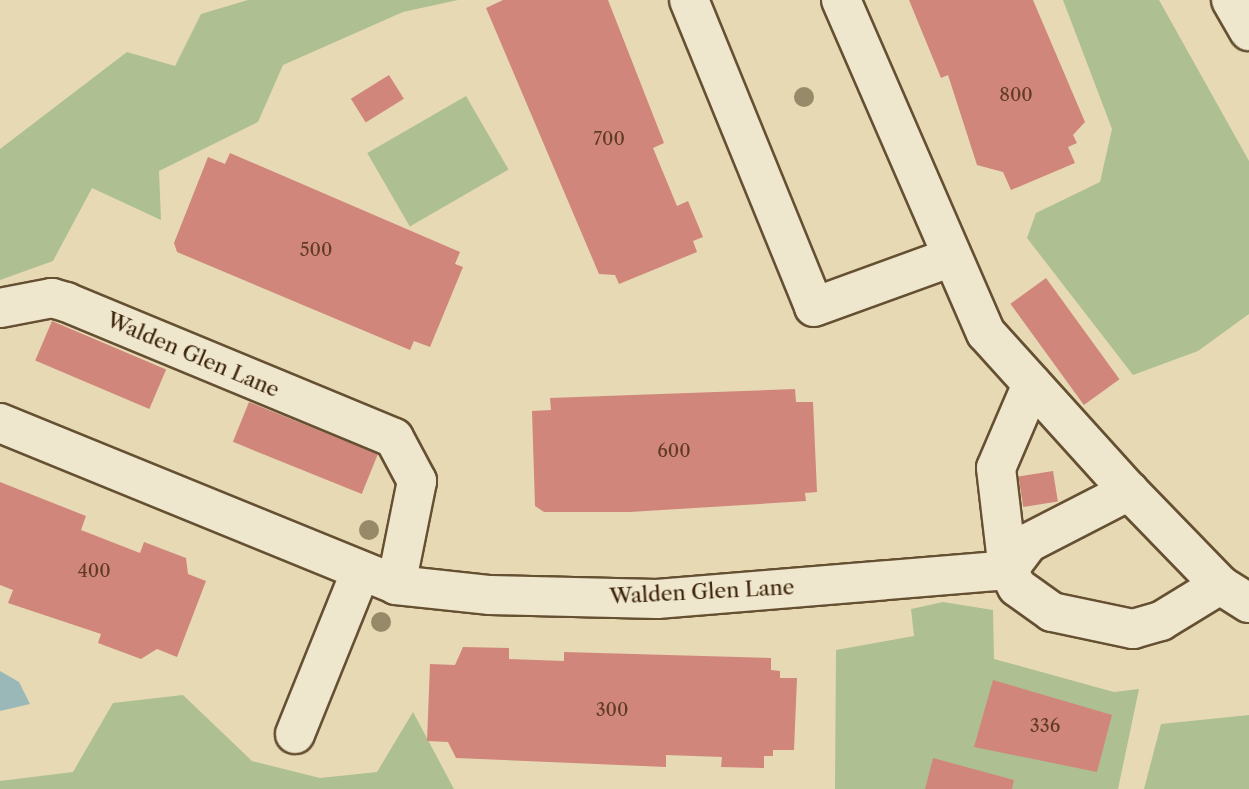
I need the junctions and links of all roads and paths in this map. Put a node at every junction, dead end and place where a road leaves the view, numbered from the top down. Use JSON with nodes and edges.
{"nodes":[{"id":1,"x":690,"y":0,"type":"edge"},
{"id":2,"x":841,"y":0,"type":"edge"},
{"id":3,"x":1230,"y":0,"type":"edge"},
{"id":4,"x":1249,"y":31,"type":"edge"},
{"id":5,"x":949,"y":258,"type":"junction"},
{"id":6,"x":0,"y":308,"type":"edge"},
{"id":7,"x":1032,"y":384,"type":"junction"},
{"id":8,"x":0,"y":422,"type":"edge"},
{"id":9,"x":1129,"y":491,"type":"junction"},
{"id":10,"x":1008,"y":570,"type":"junction"},
{"id":11,"x":360,"y":571,"type":"junction"},
{"id":12,"x":396,"y":585,"type":"junction"},
{"id":13,"x":1234,"y":594,"type":"edge"},
{"id":14,"x":295,"y":734,"type":"dead end"}],
"edges":[{"from":1,"to":5,"type":"street"},
{"from":2,"to":5,"type":"street"},
{"from":3,"to":4,"type":"street"},
{"from":5,"to":7,"type":"street"},
{"from":6,"to":12,"type":"street","name":"Walden Glen Lane"},
{"from":7,"to":9,"type":"street"},
{"from":7,"to":10,"type":"street"},
{"from":8,"to":11,"type":"street","name":"Walden Glen Lane"},
{"from":9,"to":10,"type":"street"},
{"from":9,"to":13,"type":"street"},
{"from":10,"to":12,"type":"street","name":"Walden Glen Lane"},
{"from":10,"to":13,"type":"street"},
{"from":11,"to":12,"type":"street","name":"Walden Glen Lane"},
{"from":11,"to":14,"type":"street"}]}
